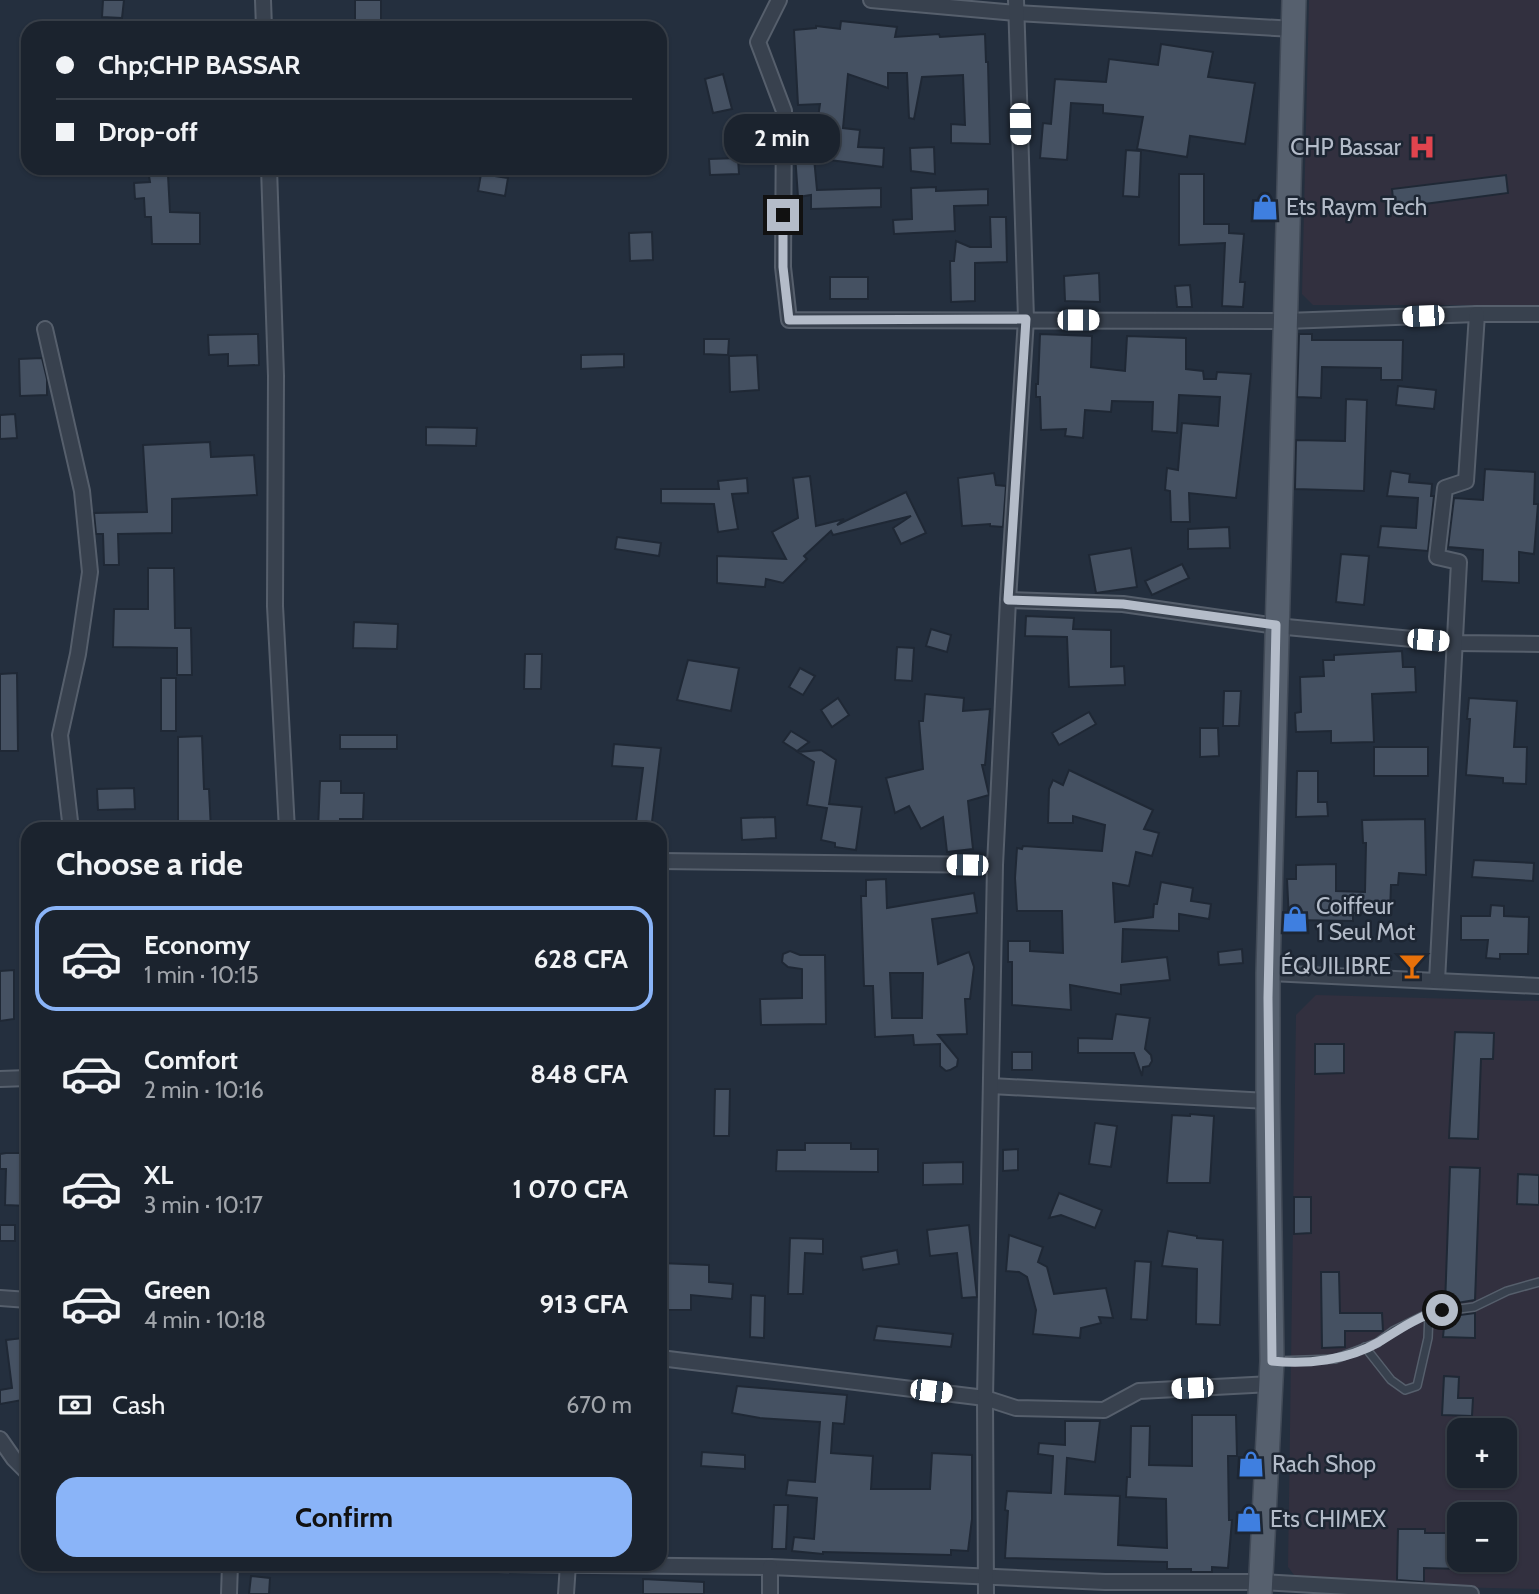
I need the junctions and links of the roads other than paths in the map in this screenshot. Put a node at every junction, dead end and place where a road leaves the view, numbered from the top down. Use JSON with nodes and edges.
{"nodes":[{"id":1,"x":263,"y":0,"type":"edge"},
{"id":2,"x":779,"y":0,"type":"edge"},
{"id":3,"x":871,"y":0,"type":"edge"},
{"id":4,"x":1294,"y":0,"type":"edge"},
{"id":5,"x":1016,"y":6,"type":"edge"},
{"id":6,"x":264,"y":21,"type":"edge"},
{"id":7,"x":1294,"y":29,"type":"junction"},
{"id":8,"x":269,"y":175,"type":"edge"},
{"id":9,"x":1477,"y":314,"type":"junction"},
{"id":10,"x":1539,"y":314,"type":"edge"},
{"id":11,"x":1026,"y":319,"type":"junction"},
{"id":12,"x":1286,"y":321,"type":"junction"},
{"id":13,"x":46,"y":329,"type":"dead end"},
{"id":14,"x":1008,"y":600,"type":"junction"},
{"id":15,"x":1276,"y":625,"type":"junction"},
{"id":16,"x":1454,"y":643,"type":"junction"},
{"id":17,"x":1539,"y":644,"type":"edge"},
{"id":18,"x":70,"y":822,"type":"edge"},
{"id":19,"x":287,"y":822,"type":"edge"},
{"id":20,"x":667,"y":861,"type":"edge"},
{"id":21,"x":995,"y":865,"type":"junction"},
{"id":22,"x":1268,"y":973,"type":"junction"},
{"id":23,"x":1437,"y":981,"type":"junction"},
{"id":24,"x":1539,"y":986,"type":"edge"},
{"id":25,"x":21,"y":1078,"type":"edge"},
{"id":26,"x":0,"y":1079,"type":"edge"},
{"id":27,"x":991,"y":1086,"type":"junction"},
{"id":28,"x":1268,"y":1101,"type":"junction"},
{"id":29,"x":1539,"y":1282,"type":"edge"},
{"id":30,"x":0,"y":1298,"type":"edge"},
{"id":31,"x":21,"y":1300,"type":"edge"},
{"id":32,"x":1429,"y":1313,"type":"junction"},
{"id":33,"x":1365,"y":1347,"type":"junction"},
{"id":34,"x":667,"y":1359,"type":"edge"},
{"id":35,"x":1272,"y":1361,"type":"junction"},
{"id":36,"x":1271,"y":1384,"type":"junction"},
{"id":37,"x":985,"y":1398,"type":"junction"},
{"id":38,"x":0,"y":1439,"type":"edge"},
{"id":39,"x":21,"y":1466,"type":"edge"},
{"id":40,"x":667,"y":1566,"type":"edge"},
{"id":41,"x":770,"y":1567,"type":"junction"},
{"id":42,"x":230,"y":1571,"type":"edge"},
{"id":43,"x":568,"y":1571,"type":"edge"},
{"id":44,"x":986,"y":1579,"type":"junction"},
{"id":45,"x":1105,"y":1588,"type":"edge"},
{"id":46,"x":1261,"y":1588,"type":"edge"},
{"id":47,"x":229,"y":1594,"type":"edge"},
{"id":48,"x":566,"y":1594,"type":"edge"},
{"id":49,"x":770,"y":1594,"type":"edge"},
{"id":50,"x":986,"y":1594,"type":"edge"},
{"id":51,"x":1471,"y":1594,"type":"edge"}],
"edges":[{"from":1,"to":6,"type":"street"},
{"from":2,"to":11,"type":"street"},
{"from":3,"to":5,"type":"street"},
{"from":4,"to":7,"type":"main road"},
{"from":5,"to":7,"type":"street"},
{"from":5,"to":11,"type":"street"},
{"from":7,"to":12,"type":"main road"},
{"from":8,"to":19,"type":"street"},
{"from":9,"to":10,"type":"street"},
{"from":9,"to":12,"type":"street"},
{"from":9,"to":16,"type":"street"},
{"from":11,"to":12,"type":"street"},
{"from":11,"to":14,"type":"street"},
{"from":12,"to":15,"type":"main road"},
{"from":13,"to":18,"type":"street"},
{"from":14,"to":15,"type":"street"},
{"from":14,"to":21,"type":"street"},
{"from":15,"to":16,"type":"street"},
{"from":15,"to":22,"type":"main road"},
{"from":16,"to":17,"type":"street"},
{"from":16,"to":23,"type":"street"},
{"from":20,"to":21,"type":"street"},
{"from":21,"to":27,"type":"street"},
{"from":22,"to":23,"type":"street"},
{"from":22,"to":28,"type":"main road"},
{"from":23,"to":24,"type":"street"},
{"from":25,"to":26,"type":"street"},
{"from":27,"to":28,"type":"street"},
{"from":27,"to":37,"type":"street"},
{"from":28,"to":35,"type":"main road"},
{"from":29,"to":32,"type":"lane"},
{"from":30,"to":31,"type":"street"},
{"from":32,"to":33,"type":"lane"},
{"from":32,"to":33,"type":"lane"},
{"from":33,"to":35,"type":"lane"},
{"from":34,"to":37,"type":"street"},
{"from":35,"to":36,"type":"main road"},
{"from":36,"to":37,"type":"street"},
{"from":36,"to":46,"type":"main road"},
{"from":37,"to":44,"type":"street"},
{"from":38,"to":39,"type":"street"},
{"from":40,"to":41,"type":"street"},
{"from":41,"to":44,"type":"street"},
{"from":41,"to":49,"type":"street"},
{"from":42,"to":47,"type":"street"},
{"from":43,"to":48,"type":"street"},
{"from":44,"to":45,"type":"street"},
{"from":44,"to":50,"type":"street"},
{"from":45,"to":46,"type":"street"},
{"from":46,"to":51,"type":"street"}]}
